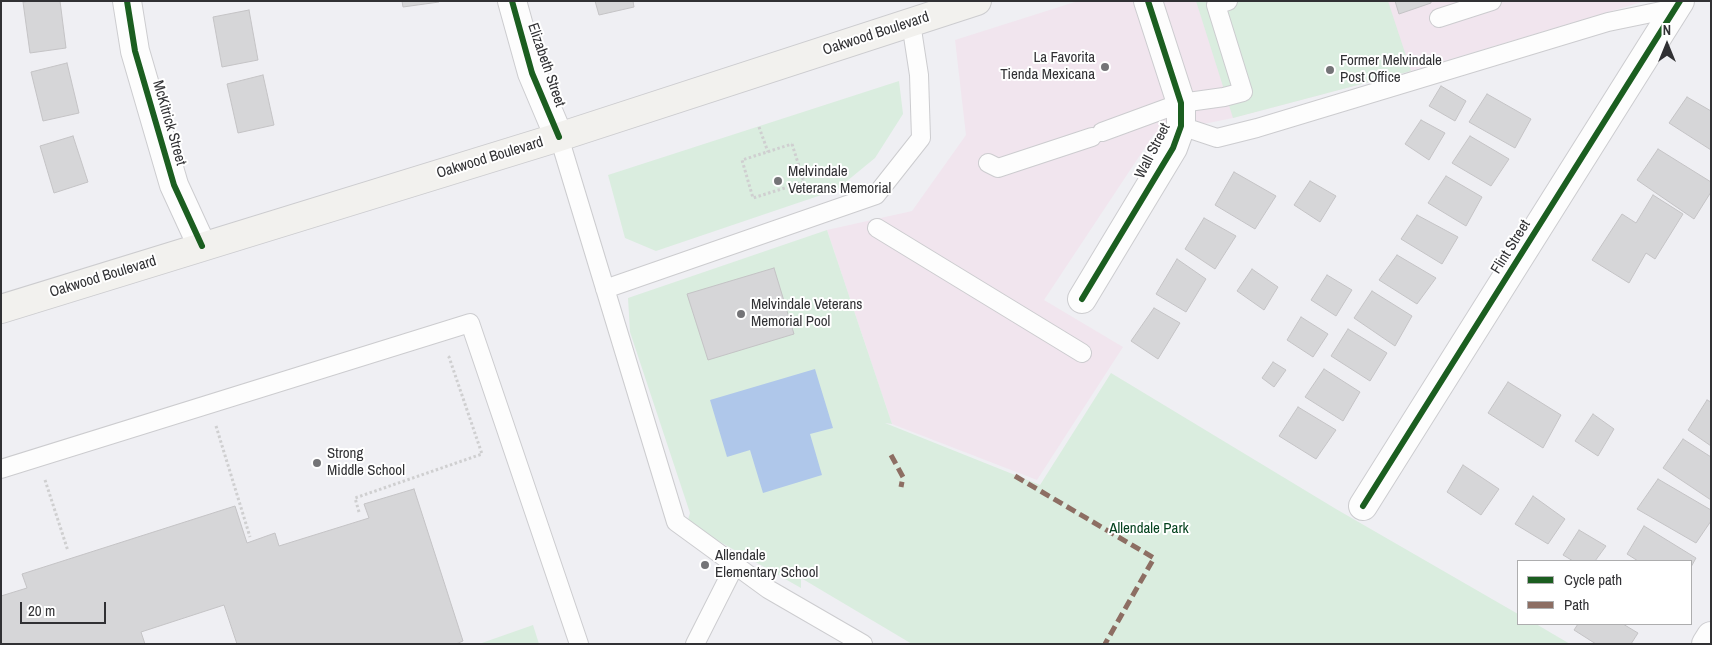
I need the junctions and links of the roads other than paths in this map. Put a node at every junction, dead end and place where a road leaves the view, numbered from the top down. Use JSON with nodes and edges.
{"nodes":[{"id":1,"x":127,"y":1,"type":"edge"},
{"id":2,"x":512,"y":1,"type":"edge"},
{"id":3,"x":977,"y":1,"type":"edge"},
{"id":4,"x":1148,"y":1,"type":"edge"},
{"id":5,"x":1228,"y":1,"type":"edge"},
{"id":6,"x":1492,"y":1,"type":"edge"},
{"id":7,"x":1678,"y":5,"type":"edge"},
{"id":8,"x":1439,"y":18,"type":"dead end"},
{"id":9,"x":910,"y":23,"type":"junction"},
{"id":10,"x":1181,"y":114,"type":"junction"},
{"id":11,"x":558,"y":136,"type":"junction"},
{"id":12,"x":988,"y":163,"type":"dead end"},
{"id":13,"x":876,"y":228,"type":"dead end"},
{"id":14,"x":202,"y":246,"type":"junction"},
{"id":15,"x":605,"y":288,"type":"junction"},
{"id":16,"x":1082,"y":299,"type":"dead end"},
{"id":17,"x":1,"y":309,"type":"edge"},
{"id":18,"x":1082,"y":353,"type":"dead end"},
{"id":19,"x":1,"y":469,"type":"edge"},
{"id":20,"x":1363,"y":506,"type":"dead end"},
{"id":21,"x":735,"y":565,"type":"junction"},
{"id":22,"x":1711,"y":636,"type":"edge"},
{"id":23,"x":579,"y":644,"type":"edge"},
{"id":24,"x":695,"y":644,"type":"edge"},
{"id":25,"x":863,"y":644,"type":"edge"},
{"id":26,"x":1706,"y":644,"type":"edge"}],
"edges":[{"from":1,"to":14,"type":"street","name":"McKitrick Street"},
{"from":2,"to":11,"type":"street","name":"Elizabeth Street"},
{"from":3,"to":9,"type":"main road","name":"Oakwood Boulevard"},
{"from":4,"to":10,"type":"street"},
{"from":5,"to":10,"type":"lane"},
{"from":6,"to":8,"type":"lane"},
{"from":7,"to":10,"type":"lane"},
{"from":7,"to":20,"type":"street","name":"Flint Street"},
{"from":9,"to":11,"type":"main road","name":"Oakwood Boulevard"},
{"from":9,"to":15,"type":"lane"},
{"from":10,"to":12,"type":"lane"},
{"from":10,"to":16,"type":"street","name":"Wall Street"},
{"from":11,"to":14,"type":"main road","name":"Oakwood Boulevard"},
{"from":11,"to":15,"type":"lane"},
{"from":13,"to":18,"type":"lane"},
{"from":14,"to":17,"type":"main road","name":"Oakwood Boulevard"},
{"from":15,"to":21,"type":"lane"},
{"from":19,"to":23,"type":"lane"},
{"from":21,"to":24,"type":"lane"},
{"from":21,"to":25,"type":"lane"},
{"from":22,"to":26,"type":"street"}]}
